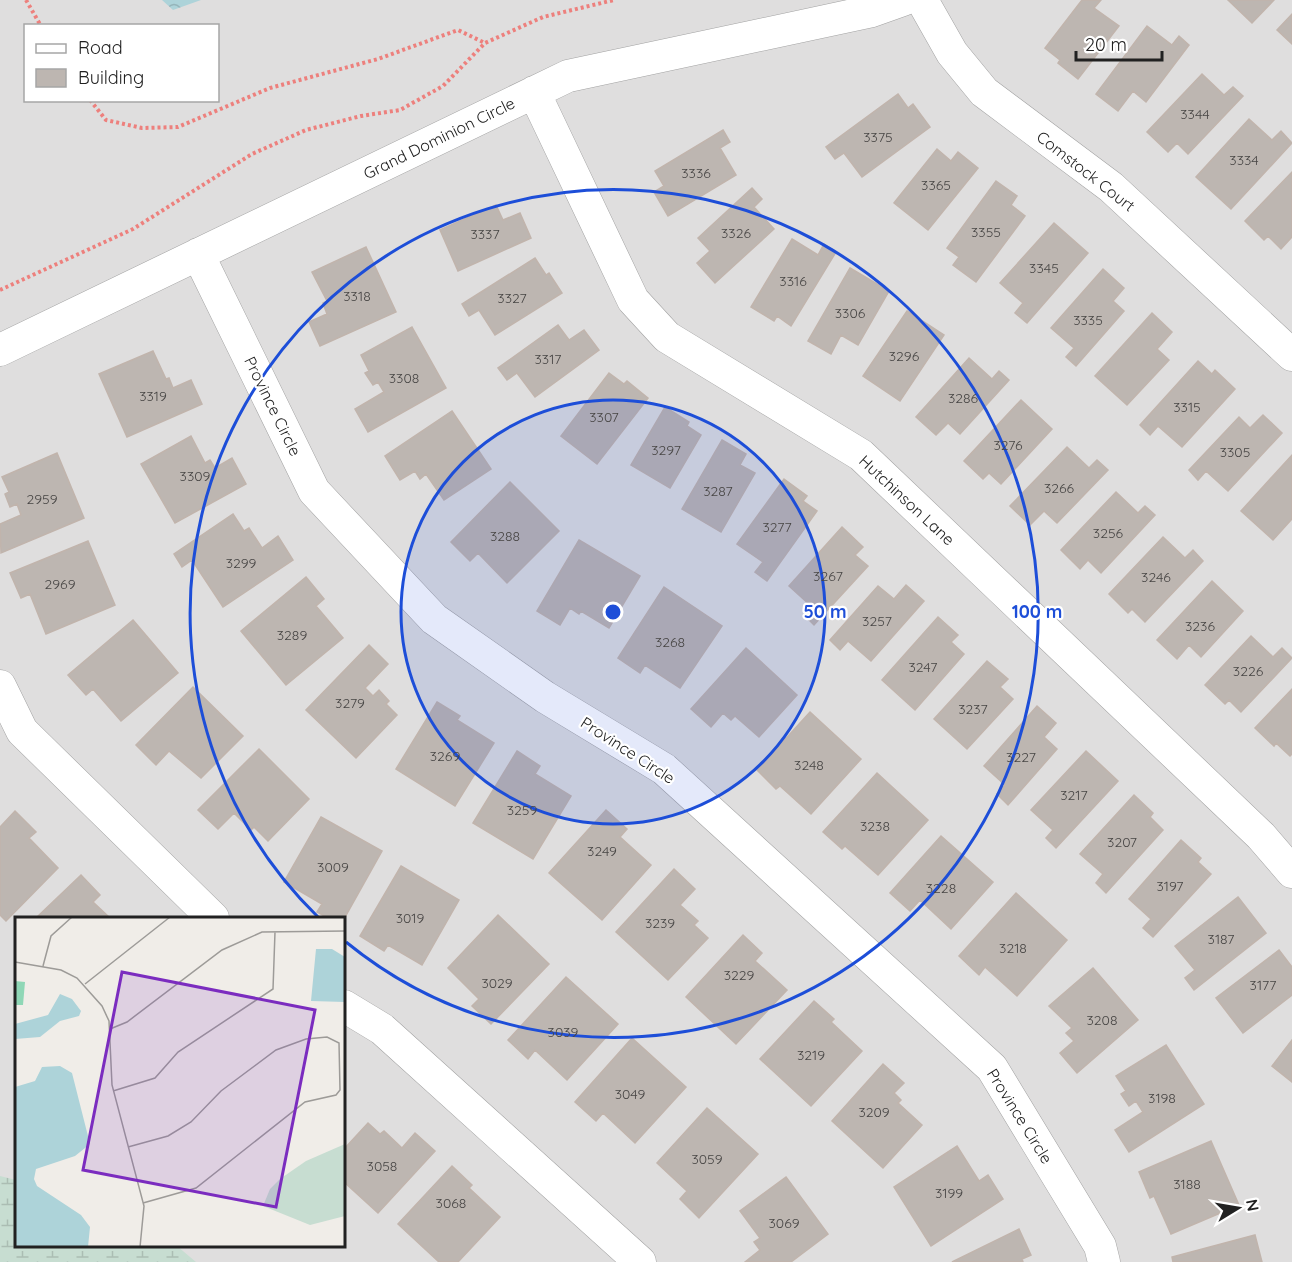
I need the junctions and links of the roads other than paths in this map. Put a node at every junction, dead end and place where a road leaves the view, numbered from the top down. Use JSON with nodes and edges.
{"nodes":[{"id":1,"x":903,"y":0,"type":"edge"},
{"id":2,"x":922,"y":0,"type":"edge"},
{"id":3,"x":534,"y":92,"type":"junction"},
{"id":4,"x":198,"y":254,"type":"junction"},
{"id":5,"x":0,"y":350,"type":"edge"},
{"id":6,"x":1292,"y":355,"type":"edge"},
{"id":7,"x":0,"y":686,"type":"edge"},
{"id":8,"x":1292,"y":872,"type":"edge"},
{"id":9,"x":212,"y":917,"type":"edge"},
{"id":10,"x":345,"y":1007,"type":"edge"},
{"id":11,"x":640,"y":1262,"type":"edge"},
{"id":12,"x":1104,"y":1262,"type":"edge"}],
"edges":[{"from":1,"to":3,"type":"street","name":"Grand Dominion Circle"},
{"from":2,"to":6,"type":"street","name":"Comstock Court"},
{"from":3,"to":4,"type":"street","name":"Grand Dominion Circle"},
{"from":3,"to":8,"type":"street","name":"Hutchinson Lane"},
{"from":4,"to":5,"type":"street","name":"Grand Dominion Circle"},
{"from":4,"to":12,"type":"street","name":"Province Circle"},
{"from":7,"to":9,"type":"street"},
{"from":10,"to":11,"type":"street"}]}
